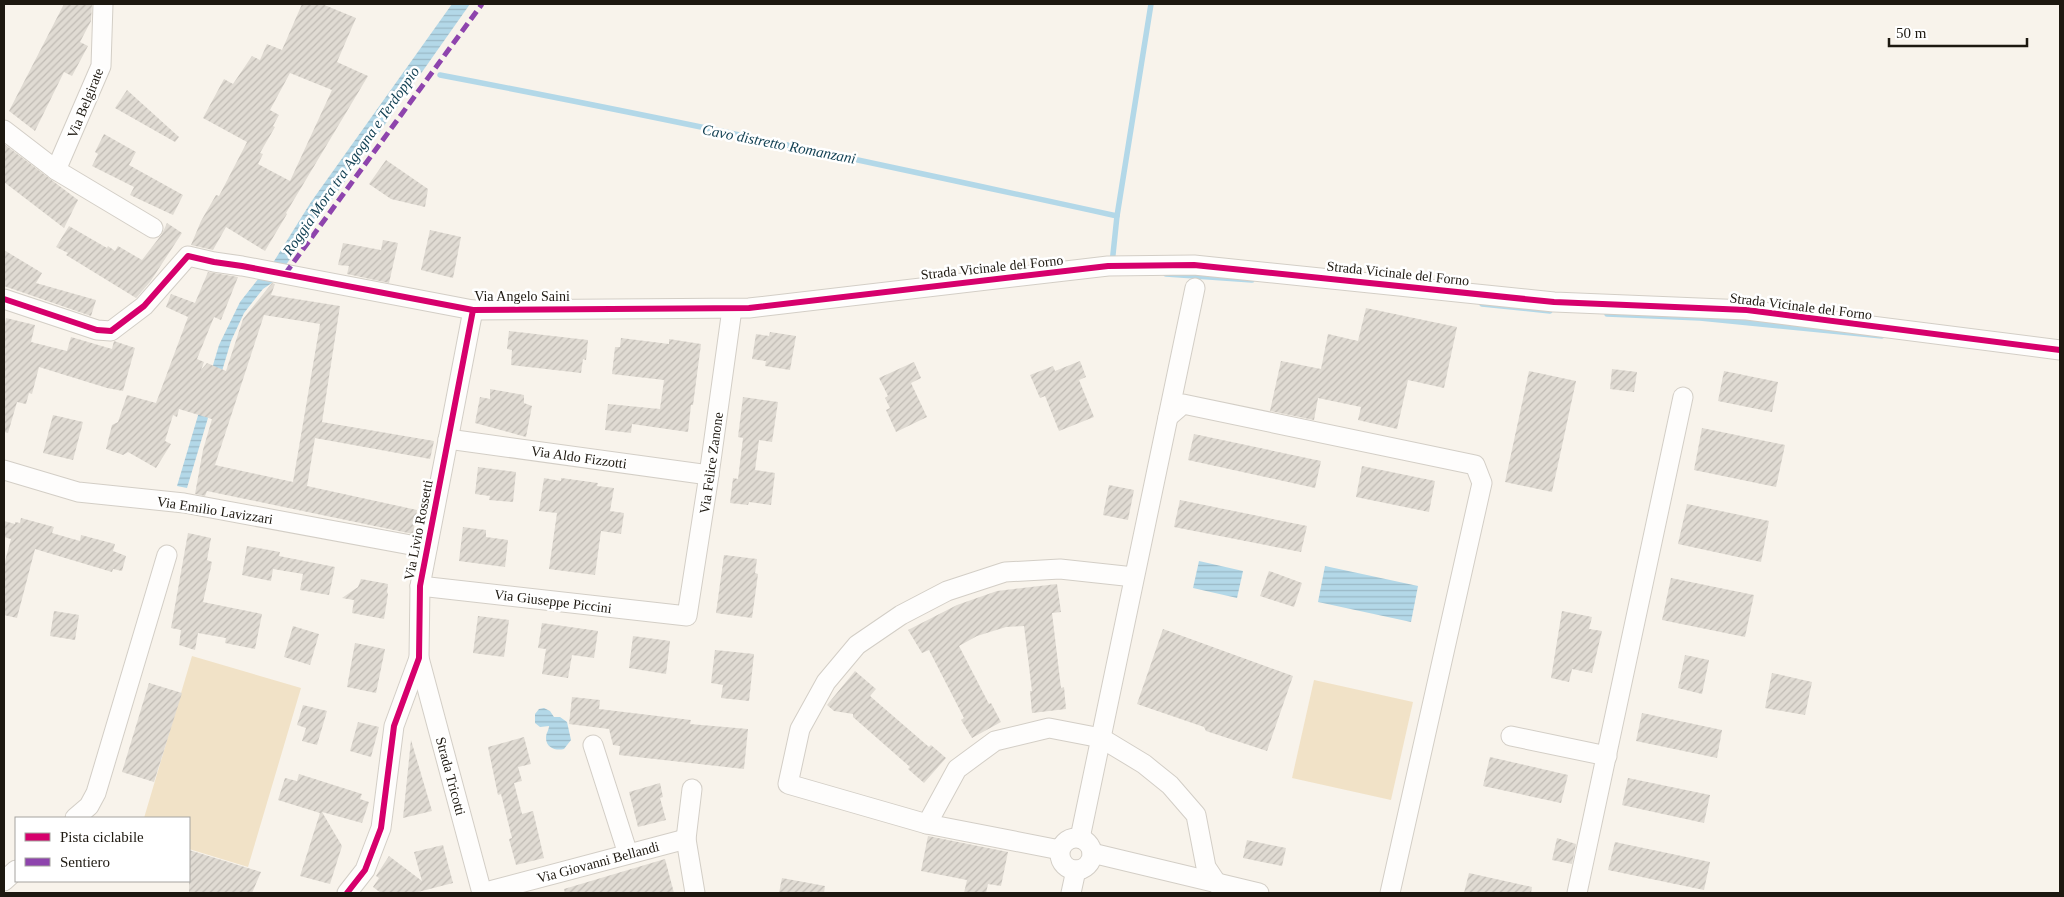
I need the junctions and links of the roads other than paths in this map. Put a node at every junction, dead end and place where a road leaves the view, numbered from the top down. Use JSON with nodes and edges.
{"nodes":[{"id":1,"x":104,"y":4,"type":"edge"},
{"id":2,"x":4,"y":130,"type":"edge"},
{"id":3,"x":56,"y":170,"type":"junction"},
{"id":4,"x":153,"y":228,"type":"dead end"},
{"id":5,"x":1195,"y":288,"type":"dead end"},
{"id":6,"x":4,"y":299,"type":"edge"},
{"id":7,"x":732,"y":309,"type":"junction"},
{"id":8,"x":473,"y":310,"type":"junction"},
{"id":9,"x":2060,"y":350,"type":"edge"},
{"id":10,"x":1683,"y":397,"type":"dead end"},
{"id":11,"x":1168,"y":417,"type":"junction"},
{"id":12,"x":448,"y":439,"type":"junction"},
{"id":13,"x":4,"y":470,"type":"edge"},
{"id":14,"x":710,"y":475,"type":"junction"},
{"id":15,"x":427,"y":548,"type":"junction"},
{"id":16,"x":167,"y":555,"type":"dead end"},
{"id":17,"x":1134,"y":577,"type":"junction"},
{"id":18,"x":420,"y":586,"type":"junction"},
{"id":19,"x":687,"y":616,"type":"joint"},
{"id":20,"x":420,"y":658,"type":"junction"},
{"id":21,"x":1512,"y":736,"type":"dead end"},
{"id":22,"x":1101,"y":738,"type":"junction"},
{"id":23,"x":593,"y":745,"type":"dead end"},
{"id":24,"x":1606,"y":756,"type":"junction"},
{"id":25,"x":692,"y":788,"type":"dead end"},
{"id":26,"x":76,"y":817,"type":"edge"},
{"id":27,"x":928,"y":824,"type":"junction"},
{"id":28,"x":1080,"y":838,"type":"junction"},
{"id":29,"x":686,"y":839,"type":"junction"},
{"id":30,"x":1060,"y":850,"type":"junction"},
{"id":31,"x":1092,"y":853,"type":"junction"},
{"id":32,"x":628,"y":854,"type":"junction"},
{"id":33,"x":1076,"y":870,"type":"junction"},
{"id":34,"x":15,"y":871,"type":"edge"},
{"id":35,"x":4,"y":881,"type":"edge"},
{"id":36,"x":1218,"y":885,"type":"junction"},
{"id":37,"x":347,"y":893,"type":"edge"},
{"id":38,"x":482,"y":893,"type":"edge"},
{"id":39,"x":695,"y":893,"type":"edge"},
{"id":40,"x":1071,"y":893,"type":"edge"},
{"id":41,"x":1259,"y":893,"type":"edge"},
{"id":42,"x":1390,"y":893,"type":"edge"},
{"id":43,"x":1577,"y":893,"type":"edge"}],
"edges":[{"from":1,"to":3,"type":"street","name":"Via Belgirate"},
{"from":2,"to":3,"type":"street"},
{"from":3,"to":4,"type":"street"},
{"from":5,"to":11,"type":"street"},
{"from":6,"to":8,"type":"street","name":"Via Angelo Saini"},
{"from":7,"to":8,"type":"street","name":"Via Angelo Saini"},
{"from":7,"to":9,"type":"street","name":"Strada Vicinale del Forno"},
{"from":7,"to":14,"type":"street","name":"Via Felice Zanone"},
{"from":8,"to":12,"type":"street","name":"Via Livio Rossetti"},
{"from":10,"to":24,"type":"street"},
{"from":11,"to":17,"type":"street"},
{"from":11,"to":42,"type":"street"},
{"from":12,"to":14,"type":"street","name":"Via Aldo Fizzotti"},
{"from":12,"to":15,"type":"street","name":"Via Livio Rossetti"},
{"from":13,"to":15,"type":"street","name":"Via Emilio Lavizzari"},
{"from":14,"to":19,"type":"street","name":"Via Felice Zanone"},
{"from":15,"to":18,"type":"street","name":"Via Livio Rossetti"},
{"from":16,"to":26,"type":"street"},
{"from":17,"to":22,"type":"street"},
{"from":17,"to":27,"type":"street"},
{"from":18,"to":19,"type":"street","name":"Via Giuseppe Piccini"},
{"from":18,"to":20,"type":"street","name":"Via Livio Rossetti"},
{"from":20,"to":37,"type":"street","name":"Via Livio Rossetti"},
{"from":20,"to":38,"type":"street","name":"Strada Tricotti"},
{"from":21,"to":24,"type":"street"},
{"from":22,"to":27,"type":"street"},
{"from":22,"to":28,"type":"street"},
{"from":22,"to":36,"type":"street"},
{"from":23,"to":32,"type":"street"},
{"from":24,"to":43,"type":"street"},
{"from":25,"to":29,"type":"street"},
{"from":27,"to":30,"type":"street"},
{"from":28,"to":30,"type":"street"},
{"from":28,"to":31,"type":"street"},
{"from":29,"to":32,"type":"street","name":"Via Giovanni Bellandi"},
{"from":29,"to":39,"type":"street"},
{"from":30,"to":33,"type":"street"},
{"from":31,"to":33,"type":"street"},
{"from":31,"to":36,"type":"street"},
{"from":32,"to":38,"type":"street","name":"Via Giovanni Bellandi"},
{"from":33,"to":40,"type":"street"},
{"from":34,"to":35,"type":"street"},
{"from":36,"to":41,"type":"street"}]}
